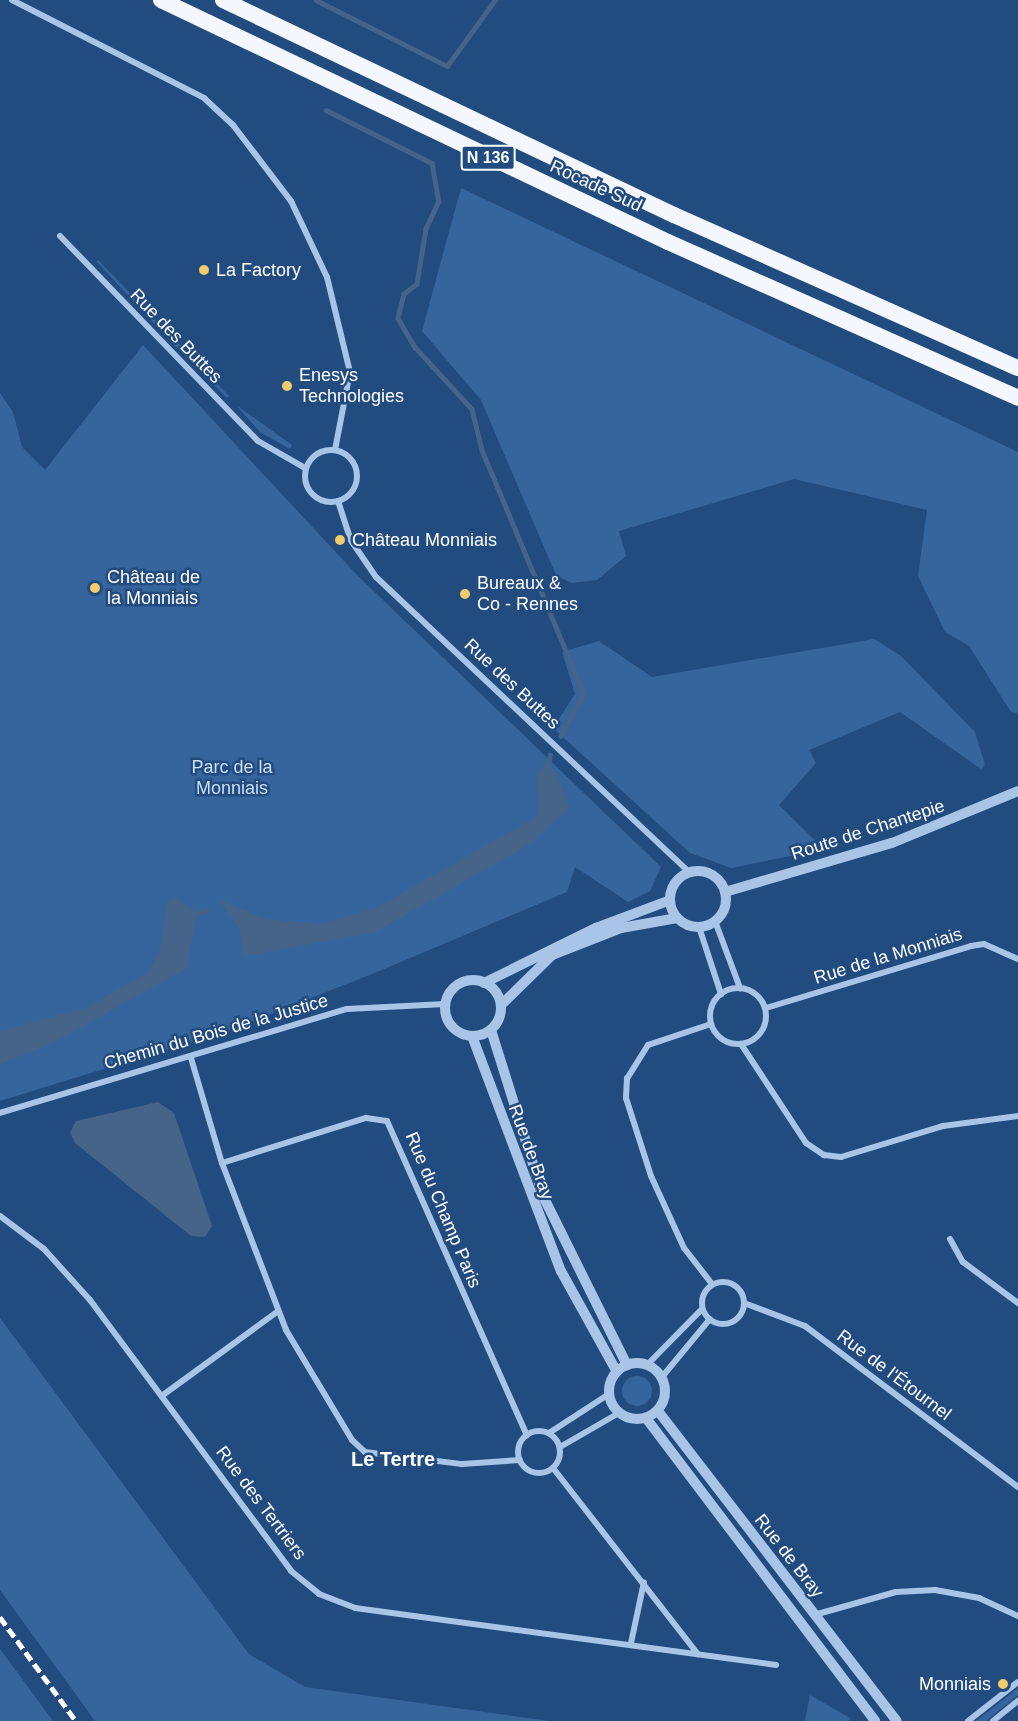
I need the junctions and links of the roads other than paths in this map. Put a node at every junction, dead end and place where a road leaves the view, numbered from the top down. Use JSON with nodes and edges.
{"nodes":[{"id":1,"x":12,"y":0,"type":"edge"},
{"id":2,"x":161,"y":0,"type":"edge"},
{"id":3,"x":224,"y":0,"type":"edge"},
{"id":4,"x":60,"y":236,"type":"dead end"},
{"id":5,"x":1018,"y":368,"type":"edge"},
{"id":6,"x":1018,"y":398,"type":"edge"},
{"id":7,"x":335,"y":450,"type":"junction"},
{"id":8,"x":305,"y":468,"type":"junction"},
{"id":9,"x":338,"y":501,"type":"junction"},
{"id":10,"x":1018,"y":791,"type":"edge"},
{"id":11,"x":688,"y":872,"type":"junction"},
{"id":12,"x":725,"y":892,"type":"junction"},
{"id":13,"x":670,"y":900,"type":"junction"},
{"id":14,"x":677,"y":918,"type":"junction"},
{"id":15,"x":715,"y":921,"type":"junction"},
{"id":16,"x":699,"y":927,"type":"junction"},
{"id":17,"x":1018,"y":959,"type":"edge"},
{"id":18,"x":484,"y":983,"type":"junction"},
{"id":19,"x":740,"y":988,"type":"junction"},
{"id":20,"x":721,"y":994,"type":"junction"},
{"id":21,"x":445,"y":1004,"type":"junction"},
{"id":22,"x":501,"y":1005,"type":"junction"},
{"id":23,"x":766,"y":1008,"type":"junction"},
{"id":24,"x":711,"y":1024,"type":"junction"},
{"id":25,"x":491,"y":1030,"type":"junction"},
{"id":26,"x":472,"y":1036,"type":"junction"},
{"id":27,"x":741,"y":1044,"type":"junction"},
{"id":28,"x":191,"y":1058,"type":"junction"},
{"id":29,"x":0,"y":1113,"type":"edge"},
{"id":30,"x":1018,"y":1116,"type":"edge"},
{"id":31,"x":222,"y":1162,"type":"junction"},
{"id":32,"x":0,"y":1216,"type":"edge"},
{"id":33,"x":950,"y":1239,"type":"dead end"},
{"id":34,"x":712,"y":1284,"type":"junction"},
{"id":35,"x":744,"y":1303,"type":"junction"},
{"id":36,"x":1018,"y":1303,"type":"edge"},
{"id":37,"x":702,"y":1309,"type":"junction"},
{"id":38,"x":278,"y":1311,"type":"junction"},
{"id":39,"x":710,"y":1319,"type":"junction"},
{"id":40,"x":627,"y":1365,"type":"junction"},
{"id":41,"x":647,"y":1365,"type":"junction"},
{"id":42,"x":617,"y":1372,"type":"junction"},
{"id":43,"x":662,"y":1377,"type":"junction"},
{"id":44,"x":609,"y":1394,"type":"junction"},
{"id":45,"x":163,"y":1395,"type":"junction"},
{"id":46,"x":658,"y":1411,"type":"junction"},
{"id":47,"x":619,"y":1413,"type":"junction"},
{"id":48,"x":646,"y":1418,"type":"junction"},
{"id":49,"x":549,"y":1433,"type":"junction"},
{"id":50,"x":526,"y":1436,"type":"junction"},
{"id":51,"x":560,"y":1448,"type":"junction"},
{"id":52,"x":520,"y":1460,"type":"junction"},
{"id":53,"x":554,"y":1468,"type":"junction"},
{"id":54,"x":1018,"y":1487,"type":"edge"},
{"id":55,"x":644,"y":1581,"type":"junction"},
{"id":56,"x":814,"y":1615,"type":"junction"},
{"id":57,"x":1018,"y":1616,"type":"edge"},
{"id":58,"x":631,"y":1643,"type":"junction"},
{"id":59,"x":698,"y":1654,"type":"junction"},
{"id":60,"x":776,"y":1665,"type":"dead end"},
{"id":61,"x":1018,"y":1682,"type":"edge"},
{"id":62,"x":1018,"y":1701,"type":"edge"},
{"id":63,"x":875,"y":1721,"type":"edge"},
{"id":64,"x":897,"y":1721,"type":"edge"},
{"id":65,"x":968,"y":1721,"type":"edge"},
{"id":66,"x":993,"y":1721,"type":"edge"}],
"edges":[{"from":1,"to":7,"type":"street"},
{"from":2,"to":6,"type":"highway","name":"Rocade Sud","number":"N 136"},
{"from":3,"to":5,"type":"highway","name":"Rocade Sud","number":"N 136"},
{"from":4,"to":8,"type":"street","name":"Rue des Buttes"},
{"from":7,"to":8,"type":"street"},
{"from":7,"to":9,"type":"street"},
{"from":8,"to":9,"type":"street"},
{"from":9,"to":11,"type":"street","name":"Rue des Buttes"},
{"from":10,"to":12,"type":"street","name":"Route de Chantepie"},
{"from":11,"to":12,"type":"street"},
{"from":11,"to":13,"type":"street"},
{"from":12,"to":15,"type":"street"},
{"from":13,"to":14,"type":"street"},
{"from":13,"to":18,"type":"street"},
{"from":14,"to":16,"type":"street"},
{"from":14,"to":22,"type":"street"},
{"from":15,"to":16,"type":"street"},
{"from":15,"to":19,"type":"street"},
{"from":16,"to":20,"type":"street"},
{"from":17,"to":23,"type":"street","name":"Rue de la Monniais"},
{"from":18,"to":21,"type":"street"},
{"from":18,"to":22,"type":"street"},
{"from":19,"to":20,"type":"street"},
{"from":19,"to":23,"type":"street"},
{"from":20,"to":24,"type":"street"},
{"from":21,"to":26,"type":"street"},
{"from":21,"to":28,"type":"street","name":"Chemin du Bois de la Justice"},
{"from":22,"to":25,"type":"street"},
{"from":23,"to":27,"type":"street"},
{"from":24,"to":27,"type":"street"},
{"from":24,"to":34,"type":"street"},
{"from":25,"to":26,"type":"street"},
{"from":25,"to":40,"type":"street","name":"Rue de Bray"},
{"from":26,"to":42,"type":"street","name":"Rue de Bray"},
{"from":27,"to":30,"type":"street"},
{"from":28,"to":29,"type":"street","name":"Chemin du Bois de la Justice"},
{"from":28,"to":31,"type":"street"},
{"from":31,"to":38,"type":"street"},
{"from":31,"to":50,"type":"street","name":"Rue du Champ Paris"},
{"from":32,"to":45,"type":"street","name":"Rue des Tertriers"},
{"from":33,"to":36,"type":"street"},
{"from":34,"to":35,"type":"street"},
{"from":34,"to":37,"type":"street"},
{"from":35,"to":39,"type":"street"},
{"from":35,"to":54,"type":"street","name":"Rue de l'Étournel"},
{"from":37,"to":39,"type":"street"},
{"from":37,"to":41,"type":"street"},
{"from":38,"to":45,"type":"street"},
{"from":38,"to":52,"type":"street"},
{"from":39,"to":43,"type":"street"},
{"from":40,"to":41,"type":"street"},
{"from":40,"to":42,"type":"street"},
{"from":41,"to":43,"type":"street"},
{"from":42,"to":44,"type":"street"},
{"from":43,"to":46,"type":"street"},
{"from":44,"to":47,"type":"street"},
{"from":44,"to":49,"type":"street"},
{"from":45,"to":58,"type":"street","name":"Rue des Tertriers"},
{"from":46,"to":48,"type":"street"},
{"from":46,"to":56,"type":"street","name":"Rue de Bray"},
{"from":47,"to":48,"type":"street"},
{"from":47,"to":51,"type":"street"},
{"from":48,"to":63,"type":"street","name":"Rue de Bray"},
{"from":49,"to":50,"type":"street"},
{"from":49,"to":51,"type":"street"},
{"from":50,"to":52,"type":"street"},
{"from":51,"to":53,"type":"street"},
{"from":52,"to":53,"type":"street"},
{"from":53,"to":55,"type":"street"},
{"from":55,"to":58,"type":"street"},
{"from":55,"to":59,"type":"street"},
{"from":56,"to":57,"type":"street"},
{"from":56,"to":64,"type":"street","name":"Rue de Bray"},
{"from":58,"to":59,"type":"street","name":"Rue des Tertriers"},
{"from":59,"to":60,"type":"street","name":"Rue des Tertriers"},
{"from":61,"to":65,"type":"street"},
{"from":62,"to":66,"type":"street"}]}
